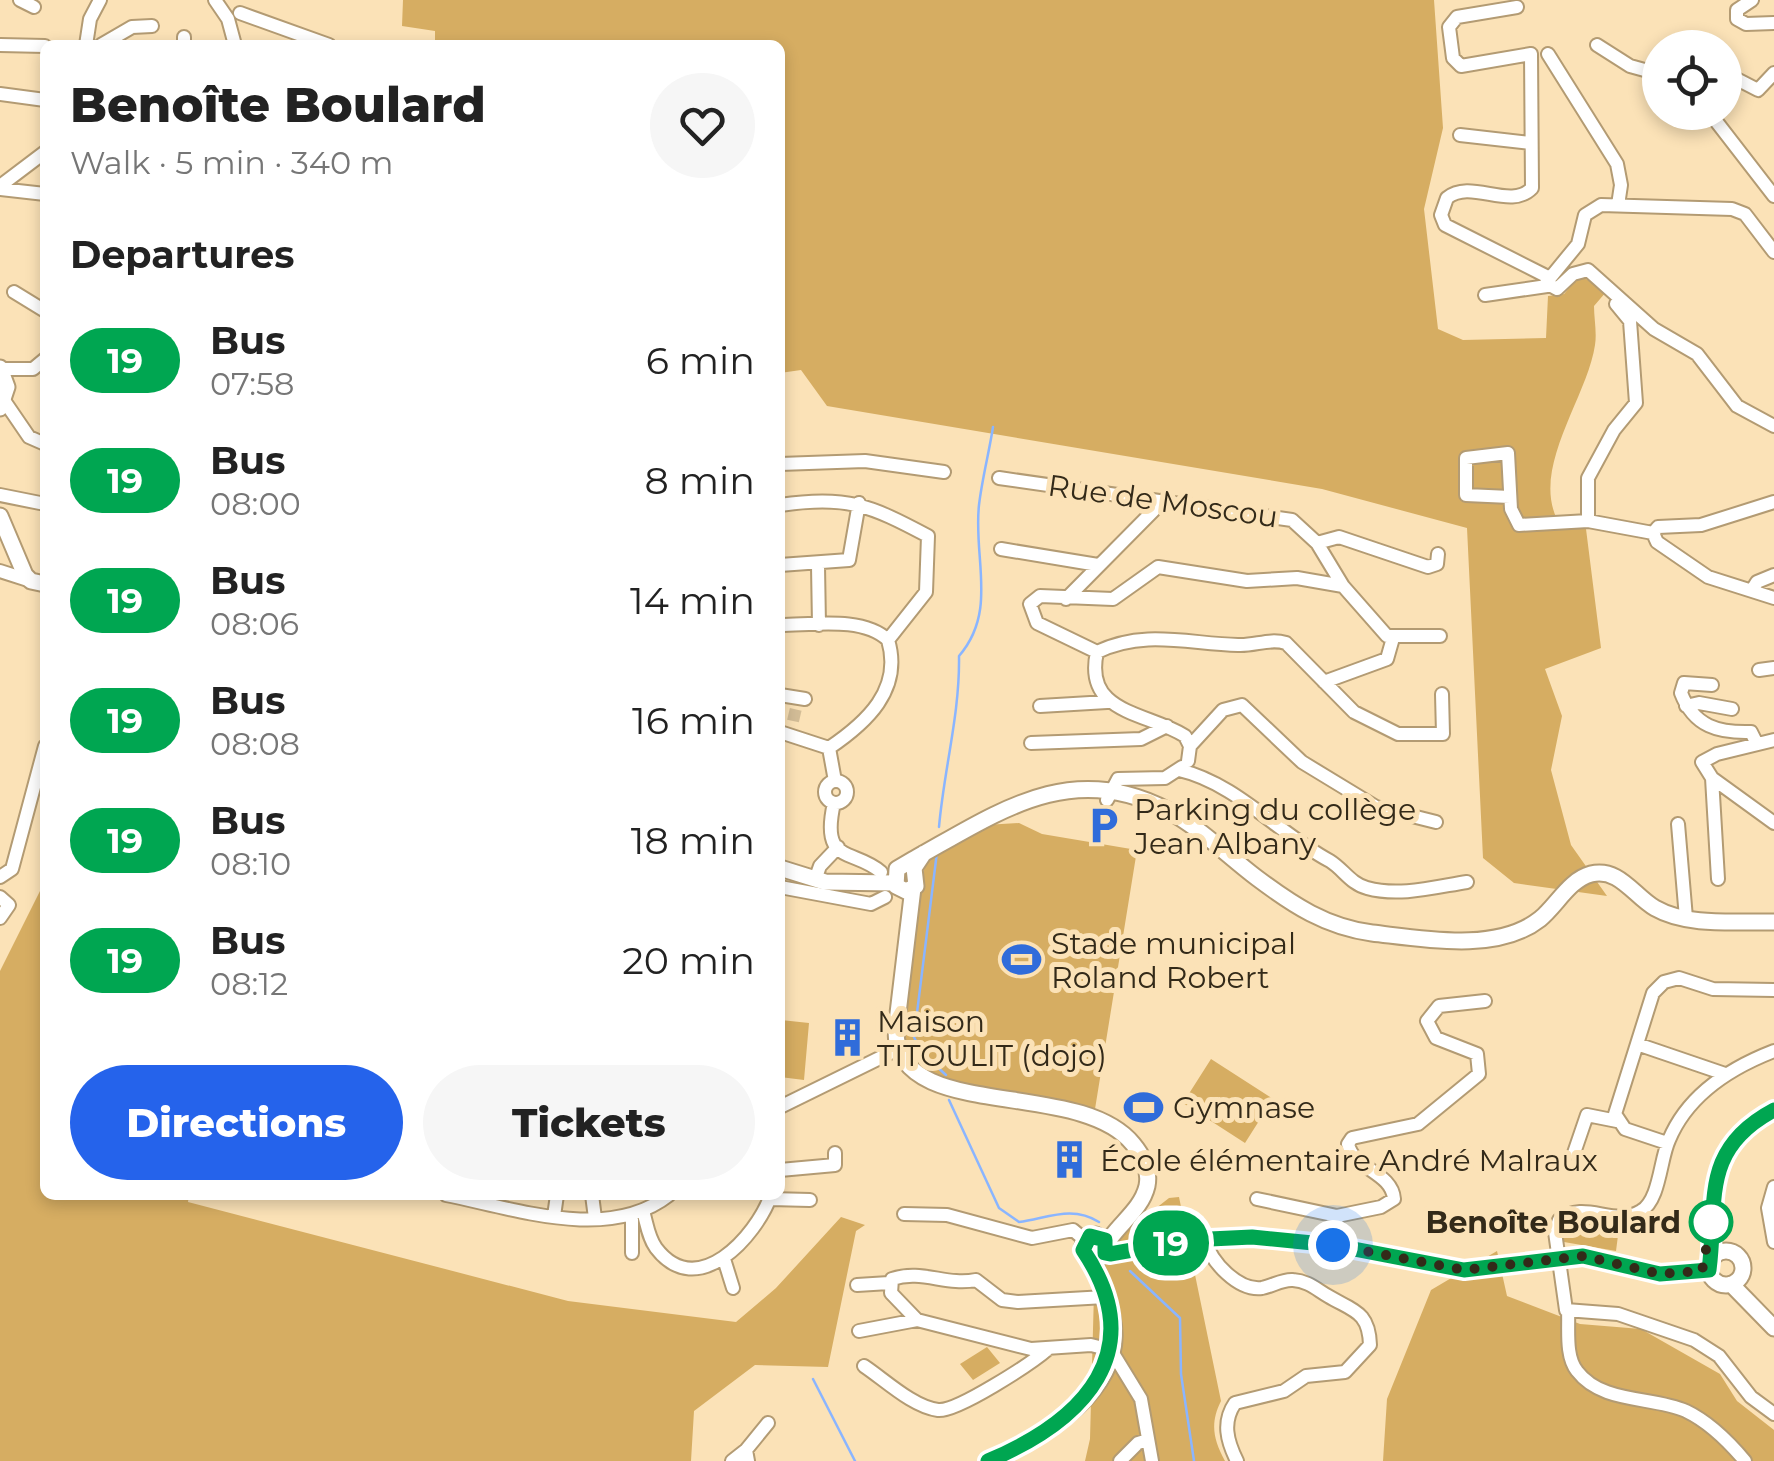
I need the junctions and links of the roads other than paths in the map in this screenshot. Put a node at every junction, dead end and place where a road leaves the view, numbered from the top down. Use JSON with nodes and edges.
{"nodes":[{"id":1,"x":20,"y":0,"type":"edge"},
{"id":2,"x":100,"y":0,"type":"edge"},
{"id":3,"x":214,"y":0,"type":"edge"},
{"id":4,"x":1752,"y":0,"type":"edge"},
{"id":5,"x":34,"y":7,"type":"dead end"},
{"id":6,"x":1517,"y":7,"type":"dead end"},
{"id":7,"x":238,"y":11,"type":"edge"},
{"id":8,"x":1774,"y":24,"type":"edge"},
{"id":9,"x":152,"y":26,"type":"dead end"},
{"id":10,"x":87,"y":40,"type":"edge"},
{"id":11,"x":110,"y":40,"type":"edge"},
{"id":12,"x":235,"y":40,"type":"edge"},
{"id":13,"x":316,"y":40,"type":"edge"},
{"id":14,"x":1597,"y":44,"type":"dead end"},
{"id":15,"x":0,"y":45,"type":"edge"},
{"id":16,"x":40,"y":46,"type":"edge"},
{"id":17,"x":1548,"y":54,"type":"dead end"},
{"id":18,"x":1642,"y":70,"type":"edge"},
{"id":19,"x":1774,"y":74,"type":"edge"},
{"id":20,"x":1742,"y":82,"type":"edge"},
{"id":21,"x":0,"y":94,"type":"edge"},
{"id":22,"x":40,"y":99,"type":"edge"},
{"id":23,"x":1722,"y":130,"type":"edge"},
{"id":24,"x":1460,"y":135,"type":"dead end"},
{"id":25,"x":1530,"y":143,"type":"junction"},
{"id":26,"x":40,"y":156,"type":"edge"},
{"id":27,"x":0,"y":188,"type":"edge"},
{"id":28,"x":40,"y":193,"type":"edge"},
{"id":29,"x":1774,"y":196,"type":"edge"},
{"id":30,"x":1618,"y":205,"type":"junction"},
{"id":31,"x":1774,"y":252,"type":"edge"},
{"id":32,"x":1548,"y":282,"type":"junction"},
{"id":33,"x":14,"y":292,"type":"dead end"},
{"id":34,"x":1485,"y":295,"type":"dead end"},
{"id":35,"x":1616,"y":304,"type":"dead end"},
{"id":36,"x":40,"y":308,"type":"edge"},
{"id":37,"x":0,"y":368,"type":"edge"},
{"id":38,"x":39,"y":371,"type":"edge"},
{"id":39,"x":2,"y":404,"type":"edge"},
{"id":40,"x":1774,"y":426,"type":"edge"},
{"id":41,"x":40,"y":442,"type":"edge"},
{"id":42,"x":785,"y":464,"type":"edge"},
{"id":43,"x":944,"y":472,"type":"dead end"},
{"id":44,"x":999,"y":478,"type":"dead end"},
{"id":45,"x":0,"y":495,"type":"edge"},
{"id":46,"x":1510,"y":497,"type":"junction"},
{"id":47,"x":1164,"y":500,"type":"junction"},
{"id":48,"x":1774,"y":502,"type":"edge"},
{"id":49,"x":40,"y":503,"type":"edge"},
{"id":50,"x":859,"y":503,"type":"junction"},
{"id":51,"x":785,"y":504,"type":"edge"},
{"id":52,"x":0,"y":516,"type":"edge"},
{"id":53,"x":1588,"y":521,"type":"junction"},
{"id":54,"x":1653,"y":533,"type":"junction"},
{"id":55,"x":1318,"y":543,"type":"junction"},
{"id":56,"x":1001,"y":550,"type":"dead end"},
{"id":57,"x":1438,"y":554,"type":"dead end"},
{"id":58,"x":785,"y":564,"type":"edge"},
{"id":59,"x":1098,"y":565,"type":"junction"},
{"id":60,"x":818,"y":566,"type":"junction"},
{"id":61,"x":0,"y":571,"type":"edge"},
{"id":62,"x":1774,"y":576,"type":"edge"},
{"id":63,"x":38,"y":583,"type":"edge"},
{"id":64,"x":1343,"y":586,"type":"junction"},
{"id":65,"x":1752,"y":590,"type":"junction"},
{"id":66,"x":1774,"y":598,"type":"edge"},
{"id":67,"x":1066,"y":599,"type":"junction"},
{"id":68,"x":785,"y":625,"type":"edge"},
{"id":69,"x":819,"y":625,"type":"junction"},
{"id":70,"x":1440,"y":636,"type":"dead end"},
{"id":71,"x":1393,"y":638,"type":"junction"},
{"id":72,"x":888,"y":640,"type":"junction"},
{"id":73,"x":1097,"y":652,"type":"junction"},
{"id":74,"x":1774,"y":668,"type":"edge"},
{"id":75,"x":1758,"y":670,"type":"dead end"},
{"id":76,"x":1324,"y":682,"type":"junction"},
{"id":77,"x":1712,"y":685,"type":"dead end"},
{"id":78,"x":1442,"y":694,"type":"dead end"},
{"id":79,"x":1108,"y":702,"type":"junction"},
{"id":80,"x":1040,"y":706,"type":"dead end"},
{"id":81,"x":1686,"y":706,"type":"junction"},
{"id":82,"x":1732,"y":709,"type":"dead end"},
{"id":83,"x":793,"y":715,"type":"edge"},
{"id":84,"x":1167,"y":726,"type":"junction"},
{"id":85,"x":1774,"y":740,"type":"edge"},
{"id":86,"x":1031,"y":743,"type":"dead end"},
{"id":87,"x":1757,"y":744,"type":"junction"},
{"id":88,"x":1190,"y":746,"type":"junction"},
{"id":89,"x":828,"y":748,"type":"junction"},
{"id":90,"x":40,"y":764,"type":"edge"},
{"id":91,"x":1183,"y":766,"type":"junction"},
{"id":92,"x":1712,"y":778,"type":"junction"},
{"id":93,"x":1108,"y":796,"type":"junction"},
{"id":94,"x":1436,"y":822,"type":"dead end"},
{"id":95,"x":1774,"y":823,"type":"edge"},
{"id":96,"x":1678,"y":824,"type":"dead end"},
{"id":97,"x":838,"y":847,"type":"junction"},
{"id":98,"x":785,"y":870,"type":"edge"},
{"id":99,"x":0,"y":876,"type":"edge"},
{"id":100,"x":899,"y":879,"type":"junction"},
{"id":101,"x":1718,"y":879,"type":"dead end"},
{"id":102,"x":816,"y":880,"type":"junction"},
{"id":103,"x":1467,"y":882,"type":"dead end"},
{"id":104,"x":785,"y":888,"type":"edge"},
{"id":105,"x":0,"y":897,"type":"edge"},
{"id":106,"x":0,"y":918,"type":"edge"},
{"id":107,"x":1686,"y":918,"type":"junction"},
{"id":108,"x":1774,"y":922,"type":"edge"},
{"id":109,"x":1774,"y":990,"type":"edge"},
{"id":110,"x":1484,"y":1000,"type":"dead end"},
{"id":111,"x":1638,"y":1044,"type":"junction"},
{"id":112,"x":895,"y":1050,"type":"junction"},
{"id":113,"x":1774,"y":1051,"type":"edge"},
{"id":114,"x":1724,"y":1074,"type":"junction"},
{"id":115,"x":785,"y":1105,"type":"edge"},
{"id":116,"x":1774,"y":1110,"type":"edge"},
{"id":117,"x":1617,"y":1121,"type":"junction"},
{"id":118,"x":1667,"y":1143,"type":"junction"},
{"id":119,"x":835,"y":1152,"type":"dead end"},
{"id":120,"x":1574,"y":1153,"type":"dead end"},
{"id":121,"x":785,"y":1170,"type":"edge"},
{"id":122,"x":1774,"y":1186,"type":"edge"},
{"id":123,"x":785,"y":1198,"type":"edge"},
{"id":124,"x":1257,"y":1199,"type":"dead end"},
{"id":125,"x":472,"y":1200,"type":"edge"},
{"id":126,"x":556,"y":1200,"type":"edge"},
{"id":127,"x":592,"y":1200,"type":"edge"},
{"id":128,"x":660,"y":1200,"type":"edge"},
{"id":129,"x":769,"y":1200,"type":"edge"},
{"id":130,"x":810,"y":1200,"type":"dead end"},
{"id":131,"x":637,"y":1212,"type":"junction"},
{"id":132,"x":904,"y":1214,"type":"dead end"},
{"id":133,"x":554,"y":1216,"type":"junction"},
{"id":134,"x":1337,"y":1216,"type":"junction"},
{"id":135,"x":594,"y":1218,"type":"junction"},
{"id":136,"x":1206,"y":1240,"type":"junction"},
{"id":137,"x":1774,"y":1242,"type":"edge"},
{"id":138,"x":1333,"y":1245,"type":"junction"},
{"id":139,"x":1098,"y":1246,"type":"junction"},
{"id":140,"x":632,"y":1253,"type":"dead end"},
{"id":141,"x":1559,"y":1256,"type":"junction"},
{"id":142,"x":1716,"y":1259,"type":"junction"},
{"id":143,"x":724,"y":1260,"type":"junction"},
{"id":144,"x":888,"y":1282,"type":"junction"},
{"id":145,"x":857,"y":1285,"type":"dead end"},
{"id":146,"x":1739,"y":1286,"type":"junction"},
{"id":147,"x":733,"y":1288,"type":"dead end"},
{"id":148,"x":1105,"y":1297,"type":"junction"},
{"id":149,"x":1568,"y":1310,"type":"junction"},
{"id":150,"x":917,"y":1320,"type":"junction"},
{"id":151,"x":1774,"y":1328,"type":"edge"},
{"id":152,"x":859,"y":1331,"type":"dead end"},
{"id":153,"x":1048,"y":1349,"type":"junction"},
{"id":154,"x":1110,"y":1350,"type":"junction"},
{"id":155,"x":864,"y":1366,"type":"dead end"},
{"id":156,"x":1098,"y":1381,"type":"junction"},
{"id":157,"x":1141,"y":1399,"type":"junction"},
{"id":158,"x":1774,"y":1414,"type":"edge"},
{"id":159,"x":768,"y":1423,"type":"dead end"},
{"id":160,"x":1148,"y":1440,"type":"junction"},
{"id":161,"x":747,"y":1456,"type":"edge"},
{"id":162,"x":732,"y":1461,"type":"edge"},
{"id":163,"x":988,"y":1461,"type":"edge"},
{"id":164,"x":1120,"y":1461,"type":"edge"},
{"id":165,"x":1152,"y":1461,"type":"edge"},
{"id":166,"x":1237,"y":1461,"type":"edge"},
{"id":167,"x":1745,"y":1461,"type":"edge"}],
"edges":[{"from":1,"to":5,"type":"street"},
{"from":2,"to":10,"type":"street"},
{"from":3,"to":7,"type":"street"},
{"from":4,"to":8,"type":"street"},
{"from":6,"to":25,"type":"street"},
{"from":7,"to":12,"type":"street"},
{"from":7,"to":13,"type":"street"},
{"from":9,"to":11,"type":"street"},
{"from":14,"to":18,"type":"street"},
{"from":15,"to":16,"type":"street"},
{"from":17,"to":30,"type":"street"},
{"from":19,"to":20,"type":"street"},
{"from":21,"to":22,"type":"street"},
{"from":23,"to":29,"type":"street"},
{"from":24,"to":25,"type":"street"},
{"from":25,"to":32,"type":"street"},
{"from":26,"to":27,"type":"street"},
{"from":27,"to":28,"type":"street"},
{"from":30,"to":31,"type":"street"},
{"from":30,"to":32,"type":"street"},
{"from":32,"to":34,"type":"street"},
{"from":32,"to":40,"type":"street"},
{"from":33,"to":36,"type":"street"},
{"from":35,"to":53,"type":"street"},
{"from":37,"to":38,"type":"street"},
{"from":37,"to":39,"type":"main road"},
{"from":39,"to":41,"type":"street"},
{"from":42,"to":43,"type":"street"},
{"from":44,"to":47,"type":"street","name":"Rue de Moscou"},
{"from":45,"to":49,"type":"street"},
{"from":46,"to":46,"type":"street"},
{"from":46,"to":53,"type":"street"},
{"from":47,"to":55,"type":"street","name":"Rue de Moscou"},
{"from":47,"to":59,"type":"street"},
{"from":48,"to":54,"type":"street"},
{"from":50,"to":51,"type":"street"},
{"from":50,"to":60,"type":"street"},
{"from":50,"to":72,"type":"street"},
{"from":52,"to":63,"type":"main road"},
{"from":53,"to":54,"type":"street"},
{"from":54,"to":65,"type":"street"},
{"from":55,"to":57,"type":"street","name":"Rue de Moscou"},
{"from":55,"to":64,"type":"street","name":"Rue de Moscou"},
{"from":56,"to":59,"type":"street"},
{"from":58,"to":60,"type":"street"},
{"from":59,"to":67,"type":"street"},
{"from":60,"to":69,"type":"street"},
{"from":61,"to":63,"type":"street"},
{"from":62,"to":65,"type":"street"},
{"from":64,"to":67,"type":"street"},
{"from":64,"to":71,"type":"street","name":"Rue de Moscou"},
{"from":65,"to":66,"type":"street"},
{"from":67,"to":73,"type":"street"},
{"from":68,"to":69,"type":"street"},
{"from":69,"to":72,"type":"street"},
{"from":70,"to":71,"type":"street"},
{"from":71,"to":76,"type":"street"},
{"from":72,"to":89,"type":"street"},
{"from":73,"to":76,"type":"street"},
{"from":73,"to":79,"type":"street"},
{"from":74,"to":75,"type":"street"},
{"from":76,"to":78,"type":"street"},
{"from":77,"to":81,"type":"street"},
{"from":79,"to":80,"type":"street"},
{"from":79,"to":84,"type":"street"},
{"from":81,"to":82,"type":"street"},
{"from":81,"to":87,"type":"street"},
{"from":83,"to":89,"type":"street"},
{"from":84,"to":86,"type":"street"},
{"from":84,"to":88,"type":"street"},
{"from":85,"to":87,"type":"street"},
{"from":87,"to":92,"type":"street"},
{"from":88,"to":91,"type":"street"},
{"from":88,"to":94,"type":"street"},
{"from":89,"to":97,"type":"street"},
{"from":90,"to":99,"type":"street"},
{"from":91,"to":93,"type":"street"},
{"from":91,"to":103,"type":"street"},
{"from":92,"to":95,"type":"street"},
{"from":92,"to":101,"type":"street"},
{"from":93,"to":100,"type":"main road"},
{"from":93,"to":107,"type":"main road"},
{"from":96,"to":107,"type":"street"},
{"from":97,"to":100,"type":"street"},
{"from":97,"to":102,"type":"street"},
{"from":98,"to":102,"type":"main road"},
{"from":100,"to":102,"type":"main road"},
{"from":100,"to":104,"type":"street"},
{"from":100,"to":112,"type":"main road"},
{"from":105,"to":106,"type":"street"},
{"from":107,"to":108,"type":"main road"},
{"from":109,"to":111,"type":"street"},
{"from":110,"to":134,"type":"street"},
{"from":111,"to":114,"type":"street"},
{"from":111,"to":117,"type":"street"},
{"from":112,"to":115,"type":"street"},
{"from":112,"to":139,"type":"main road"},
{"from":113,"to":114,"type":"street"},
{"from":114,"to":118,"type":"street"},
{"from":116,"to":142,"type":"main road"},
{"from":117,"to":118,"type":"street"},
{"from":117,"to":120,"type":"street"},
{"from":118,"to":141,"type":"street"},
{"from":119,"to":121,"type":"street"},
{"from":122,"to":137,"type":"street"},
{"from":123,"to":130,"type":"street"},
{"from":124,"to":134,"type":"street"},
{"from":125,"to":133,"type":"street"},
{"from":126,"to":133,"type":"street"},
{"from":127,"to":135,"type":"street"},
{"from":128,"to":131,"type":"street"},
{"from":129,"to":143,"type":"street"},
{"from":131,"to":135,"type":"street"},
{"from":131,"to":140,"type":"street"},
{"from":131,"to":143,"type":"street"},
{"from":132,"to":139,"type":"street"},
{"from":133,"to":135,"type":"street"},
{"from":134,"to":138,"type":"street"},
{"from":136,"to":138,"type":"street"},
{"from":136,"to":139,"type":"street"},
{"from":136,"to":166,"type":"street"},
{"from":138,"to":141,"type":"street"},
{"from":139,"to":148,"type":"main road"},
{"from":141,"to":142,"type":"street"},
{"from":141,"to":149,"type":"street"},
{"from":142,"to":146,"type":"main road"},
{"from":142,"to":146,"type":"main road"},
{"from":143,"to":147,"type":"street"},
{"from":144,"to":145,"type":"street"},
{"from":144,"to":148,"type":"street"},
{"from":144,"to":150,"type":"street"},
{"from":146,"to":151,"type":"main road"},
{"from":148,"to":154,"type":"main road"},
{"from":149,"to":158,"type":"street"},
{"from":149,"to":167,"type":"street"},
{"from":150,"to":152,"type":"street"},
{"from":150,"to":153,"type":"street"},
{"from":153,"to":154,"type":"street"},
{"from":153,"to":155,"type":"street"},
{"from":154,"to":156,"type":"main road"},
{"from":154,"to":157,"type":"street"},
{"from":156,"to":157,"type":"street"},
{"from":156,"to":163,"type":"main road"},
{"from":157,"to":160,"type":"street"},
{"from":159,"to":161,"type":"street"},
{"from":160,"to":164,"type":"street"},
{"from":160,"to":165,"type":"street"},
{"from":161,"to":162,"type":"street"}]}
